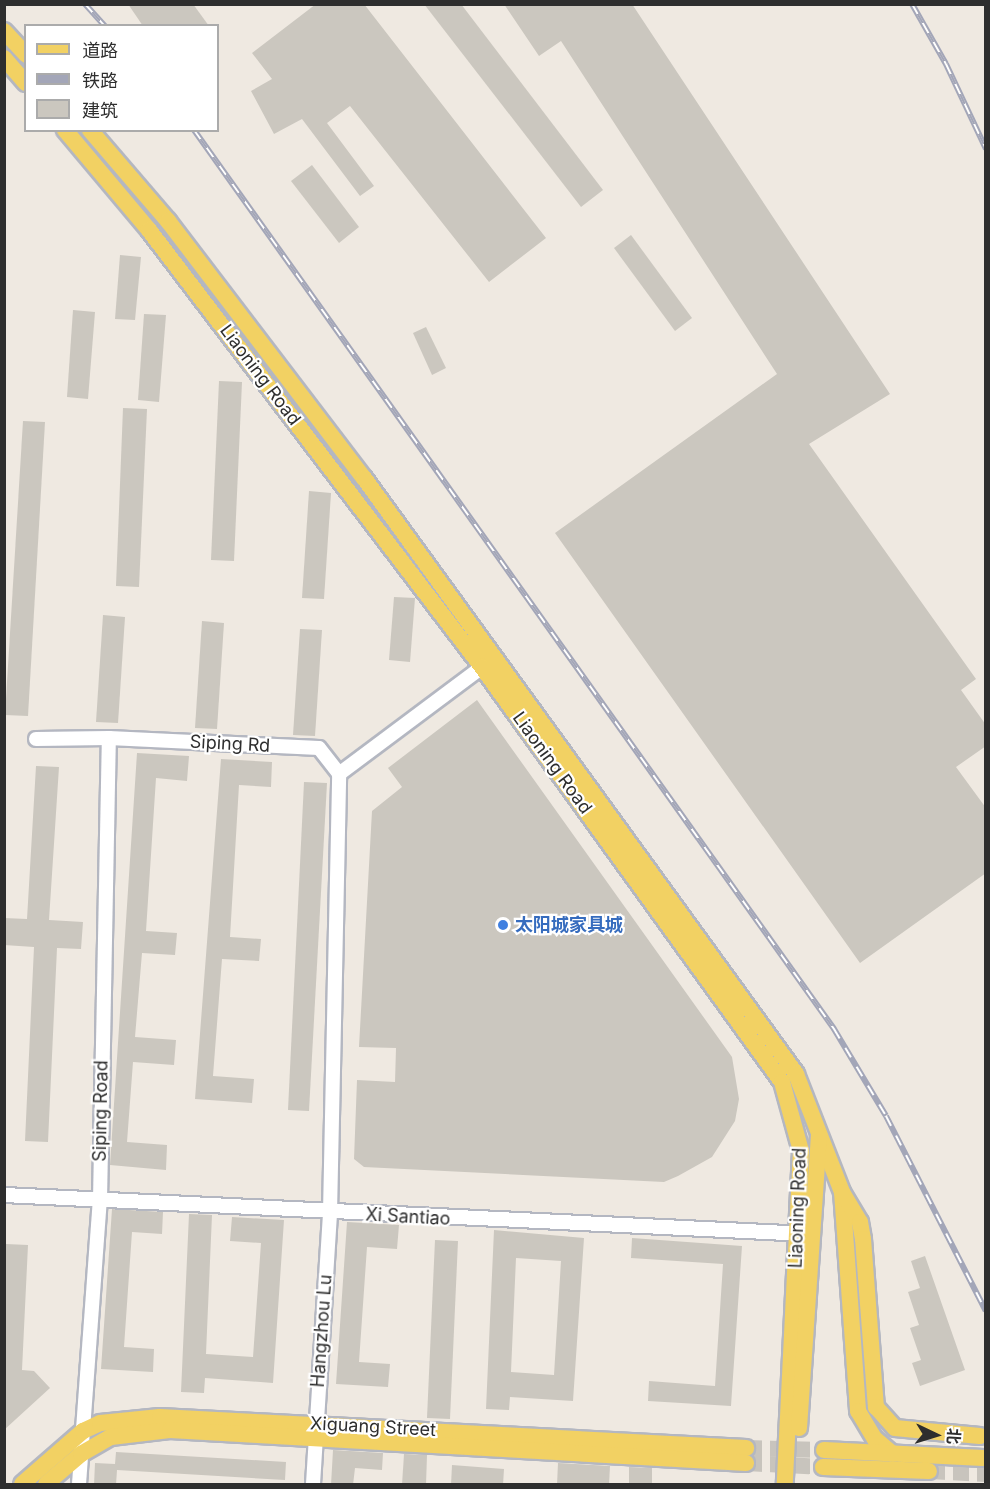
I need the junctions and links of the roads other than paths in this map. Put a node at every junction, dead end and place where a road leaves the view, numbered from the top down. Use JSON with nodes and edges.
{"nodes":[{"id":1,"x":4,"y":31,"type":"edge"},
{"id":2,"x":24,"y":53,"type":"edge"},
{"id":3,"x":4,"y":58,"type":"edge"},
{"id":4,"x":24,"y":81,"type":"edge"},
{"id":5,"x":67,"y":132,"type":"edge"},
{"id":6,"x":92,"y":132,"type":"edge"},
{"id":7,"x":482,"y":666,"type":"junction"},
{"id":8,"x":109,"y":738,"type":"junction"},
{"id":9,"x":36,"y":739,"type":"dead end"},
{"id":10,"x":339,"y":774,"type":"junction"},
{"id":11,"x":819,"y":1129,"type":"junction"},
{"id":12,"x":842,"y":1191,"type":"junction"},
{"id":13,"x":4,"y":1195,"type":"edge"},
{"id":14,"x":100,"y":1200,"type":"junction"},
{"id":15,"x":330,"y":1213,"type":"junction"},
{"id":16,"x":805,"y":1234,"type":"junction"},
{"id":17,"x":315,"y":1430,"type":"junction"},
{"id":18,"x":83,"y":1431,"type":"junction"},
{"id":19,"x":980,"y":1436,"type":"dead end"},
{"id":20,"x":81,"y":1454,"type":"junction"},
{"id":21,"x":746,"y":1455,"type":"tunnel mouth"},
{"id":22,"x":983,"y":1458,"type":"dead end"},
{"id":23,"x":823,"y":1459,"type":"tunnel mouth"},
{"id":24,"x":891,"y":1461,"type":"junction"},
{"id":25,"x":929,"y":1471,"type":"tunnel mouth"},
{"id":26,"x":22,"y":1485,"type":"edge"},
{"id":27,"x":46,"y":1485,"type":"edge"},
{"id":28,"x":79,"y":1485,"type":"edge"},
{"id":29,"x":313,"y":1485,"type":"edge"},
{"id":30,"x":785,"y":1485,"type":"edge"},
{"id":31,"x":795,"y":1485,"type":"edge"},
{"id":32,"x":867,"y":1485,"type":"edge"}],
"edges":[{"from":1,"to":2,"type":"main road"},
{"from":3,"to":4,"type":"main road"},
{"from":5,"to":7,"type":"main road","name":"Liaoning Road"},
{"from":6,"to":11,"type":"main road","name":"Liaoning Road"},
{"from":7,"to":10,"type":"street"},
{"from":7,"to":16,"type":"main road","name":"Liaoning Road"},
{"from":8,"to":9,"type":"street","name":"Siping Rd"},
{"from":8,"to":10,"type":"street","name":"Siping Rd"},
{"from":8,"to":14,"type":"street","name":"Siping Road"},
{"from":10,"to":15,"type":"street","name":"Hangzhou Lu"},
{"from":11,"to":12,"type":"main road"},
{"from":11,"to":16,"type":"main road","name":"Liaoning Road"},
{"from":12,"to":19,"type":"main road"},
{"from":12,"to":24,"type":"main road"},
{"from":13,"to":14,"type":"street","name":"Xi Santiao"},
{"from":14,"to":15,"type":"street","name":"Xi Santiao"},
{"from":14,"to":18,"type":"street","name":"Siping Road"},
{"from":15,"to":16,"type":"street","name":"Xi Santiao"},
{"from":15,"to":17,"type":"street","name":"Hangzhou Lu"},
{"from":16,"to":30,"type":"main road","name":"Liaoning Road"},
{"from":16,"to":31,"type":"main road","name":"Liaoning Road"},
{"from":17,"to":18,"type":"main road","name":"Xiguang Street"},
{"from":17,"to":20,"type":"main road"},
{"from":17,"to":21,"type":"main road","name":"Xiguang Street"},
{"from":17,"to":29,"type":"street","name":"Hangzhou Lu"},
{"from":18,"to":20,"type":"street","name":"Siping Road"},
{"from":18,"to":26,"type":"main road","name":"Xiguang Street"},
{"from":20,"to":27,"type":"main road"},
{"from":20,"to":28,"type":"street","name":"Siping Road"},
{"from":22,"to":24,"type":"main road"},
{"from":23,"to":24,"type":"main road"},
{"from":24,"to":25,"type":"main road"},
{"from":24,"to":32,"type":"main road"}]}
